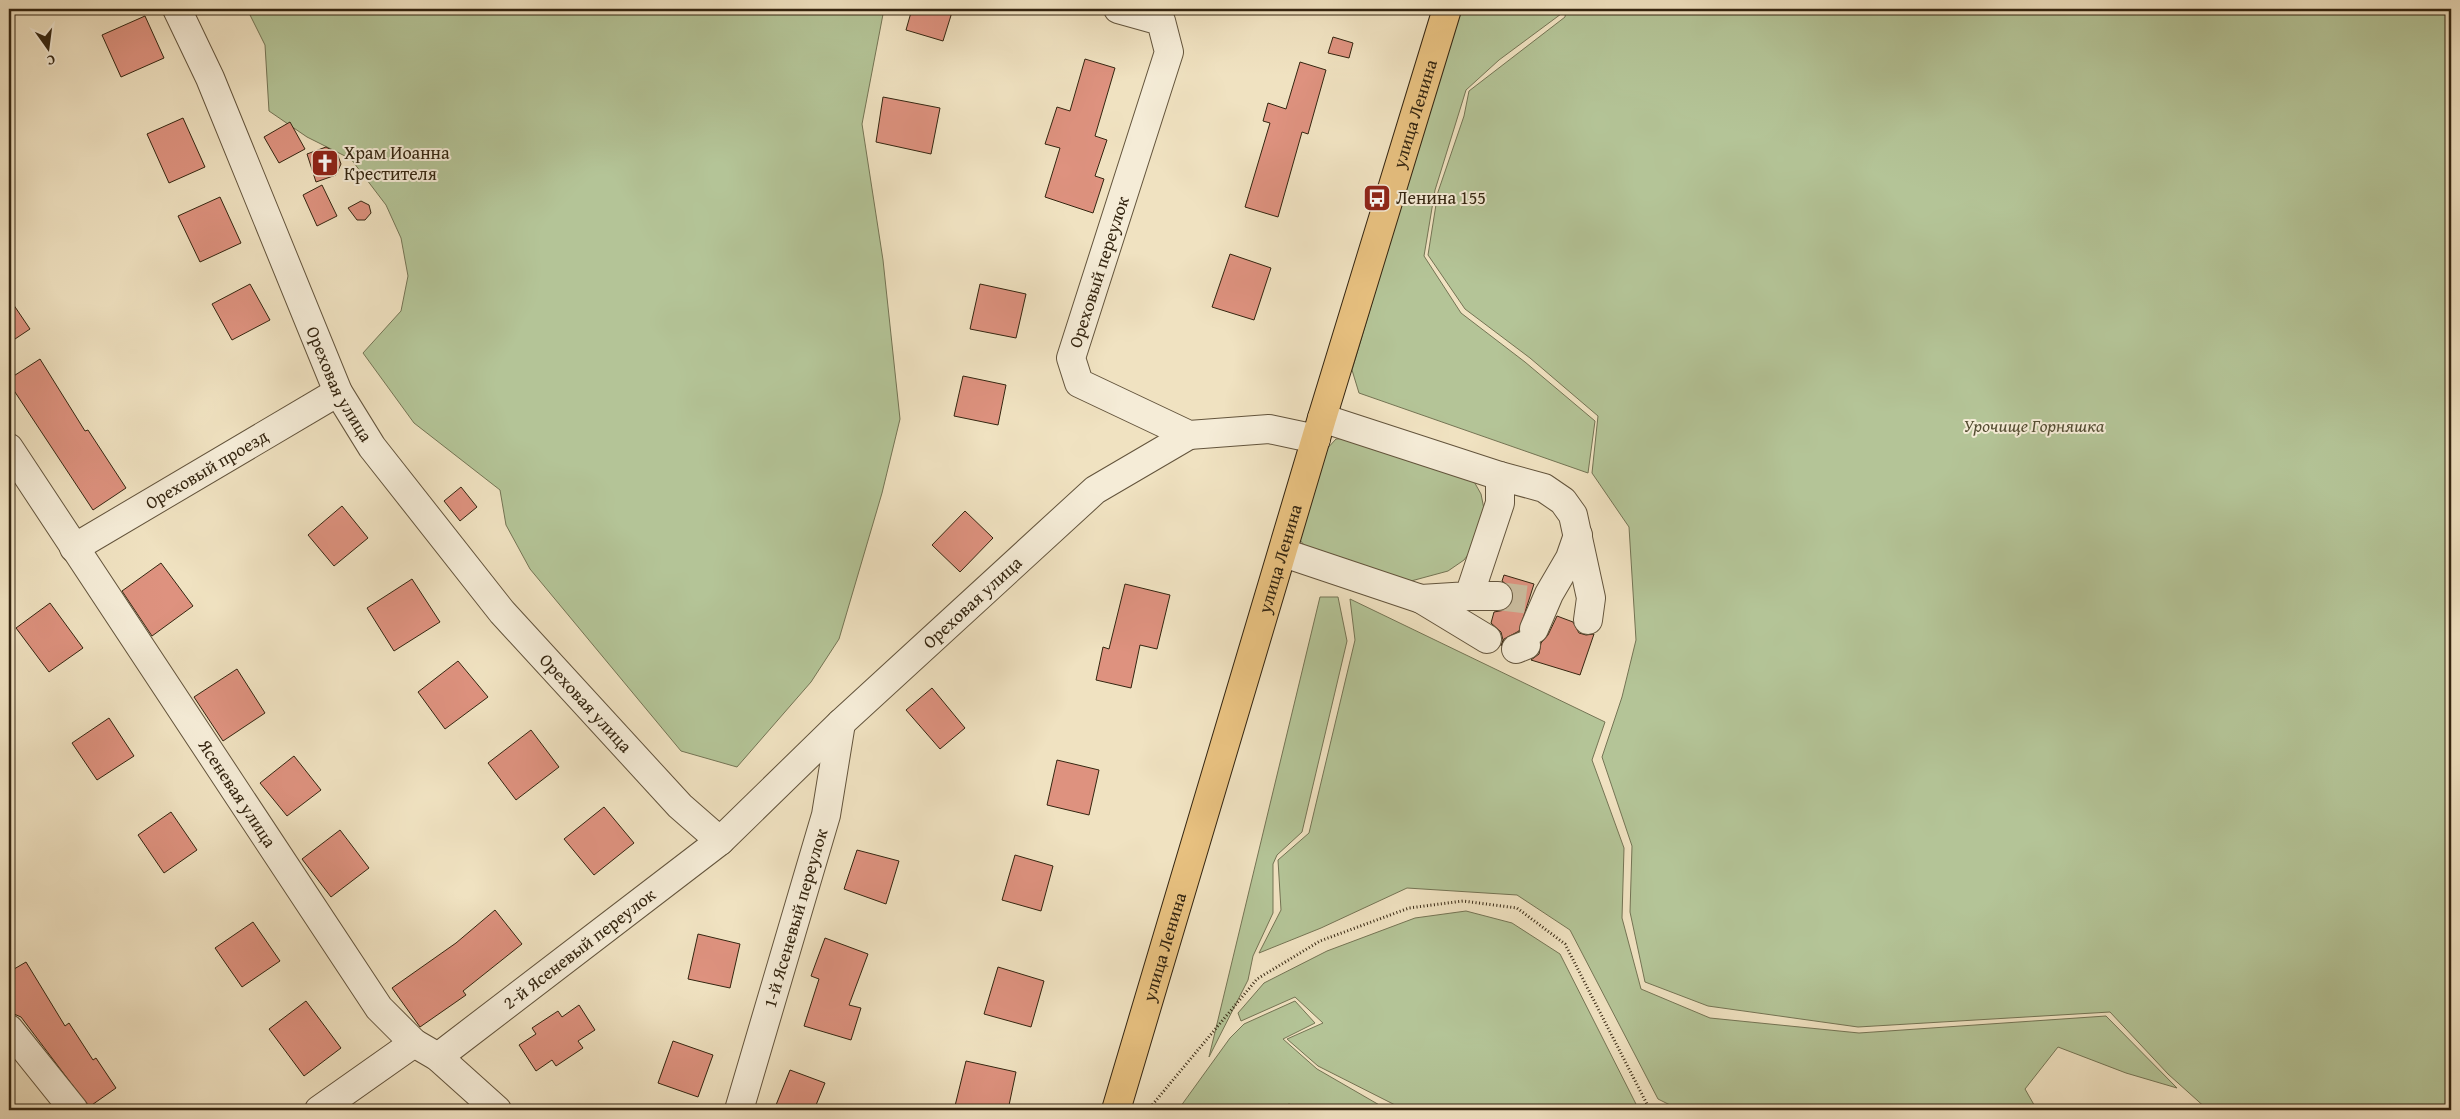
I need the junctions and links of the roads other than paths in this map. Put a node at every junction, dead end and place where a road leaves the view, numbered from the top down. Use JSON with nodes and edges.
{"nodes":[{"id":1,"x":176,"y":9,"type":"edge"},
{"id":2,"x":1118,"y":9,"type":"edge"},
{"id":3,"x":1448,"y":9,"type":"edge"},
{"id":4,"x":338,"y":392,"type":"junction"},
{"id":5,"x":1319,"y":429,"type":"junction"},
{"id":6,"x":1189,"y":435,"type":"junction"},
{"id":7,"x":9,"y":448,"type":"edge"},
{"id":8,"x":1500,"y":476,"type":"junction"},
{"id":9,"x":1578,"y":535,"type":"junction"},
{"id":10,"x":74,"y":548,"type":"junction"},
{"id":11,"x":1284,"y":553,"type":"junction"},
{"id":12,"x":1469,"y":596,"type":"junction"},
{"id":13,"x":1498,"y":596,"type":"tunnel mouth"},
{"id":14,"x":1421,"y":598,"type":"junction"},
{"id":15,"x":1588,"y":620,"type":"dead end"},
{"id":16,"x":1487,"y":639,"type":"dead end"},
{"id":17,"x":1525,"y":641,"type":"dead end"},
{"id":18,"x":841,"y":722,"type":"junction"},
{"id":19,"x":720,"y":841,"type":"junction"},
{"id":20,"x":9,"y":1029,"type":"edge"},
{"id":21,"x":414,"y":1043,"type":"junction"},
{"id":22,"x":438,"y":1057,"type":"junction"},
{"id":23,"x":74,"y":1110,"type":"edge"},
{"id":24,"x":320,"y":1110,"type":"edge"},
{"id":25,"x":497,"y":1110,"type":"edge"},
{"id":26,"x":739,"y":1110,"type":"edge"},
{"id":27,"x":1116,"y":1110,"type":"edge"}],
"edges":[{"from":1,"to":4,"type":"street","name":"Ореховая улица"},
{"from":2,"to":6,"type":"street","name":"Ореховый переулок"},
{"from":3,"to":5,"type":"main road","name":"улица Ленина"},
{"from":4,"to":10,"type":"street","name":"Ореховый проезд"},
{"from":4,"to":19,"type":"street","name":"Ореховая улица"},
{"from":5,"to":6,"type":"street","name":"Ореховый переулок"},
{"from":5,"to":8,"type":"street","name":"Ореховый переулок"},
{"from":5,"to":11,"type":"main road","name":"улица Ленина"},
{"from":6,"to":18,"type":"street","name":"Ореховая улица"},
{"from":7,"to":10,"type":"street","name":"Ясеневая улица"},
{"from":8,"to":9,"type":"street","name":"Ореховый переулок"},
{"from":8,"to":12,"type":"street"},
{"from":9,"to":15,"type":"street","name":"Ореховый переулок"},
{"from":9,"to":17,"type":"street"},
{"from":10,"to":21,"type":"street","name":"Ясеневая улица"},
{"from":11,"to":14,"type":"street"},
{"from":11,"to":27,"type":"main road","name":"улица Ленина"},
{"from":12,"to":13,"type":"street"},
{"from":12,"to":14,"type":"street"},
{"from":14,"to":16,"type":"street"},
{"from":18,"to":19,"type":"street","name":"Ореховая улица"},
{"from":18,"to":26,"type":"street","name":"1-й Ясеневый переулок"},
{"from":19,"to":22,"type":"street","name":"2-й Ясеневый переулок"},
{"from":20,"to":23,"type":"street"},
{"from":21,"to":22,"type":"street","name":"Ясеневая улица"},
{"from":21,"to":24,"type":"street"},
{"from":22,"to":25,"type":"street","name":"Ясеневая улица"}]}
